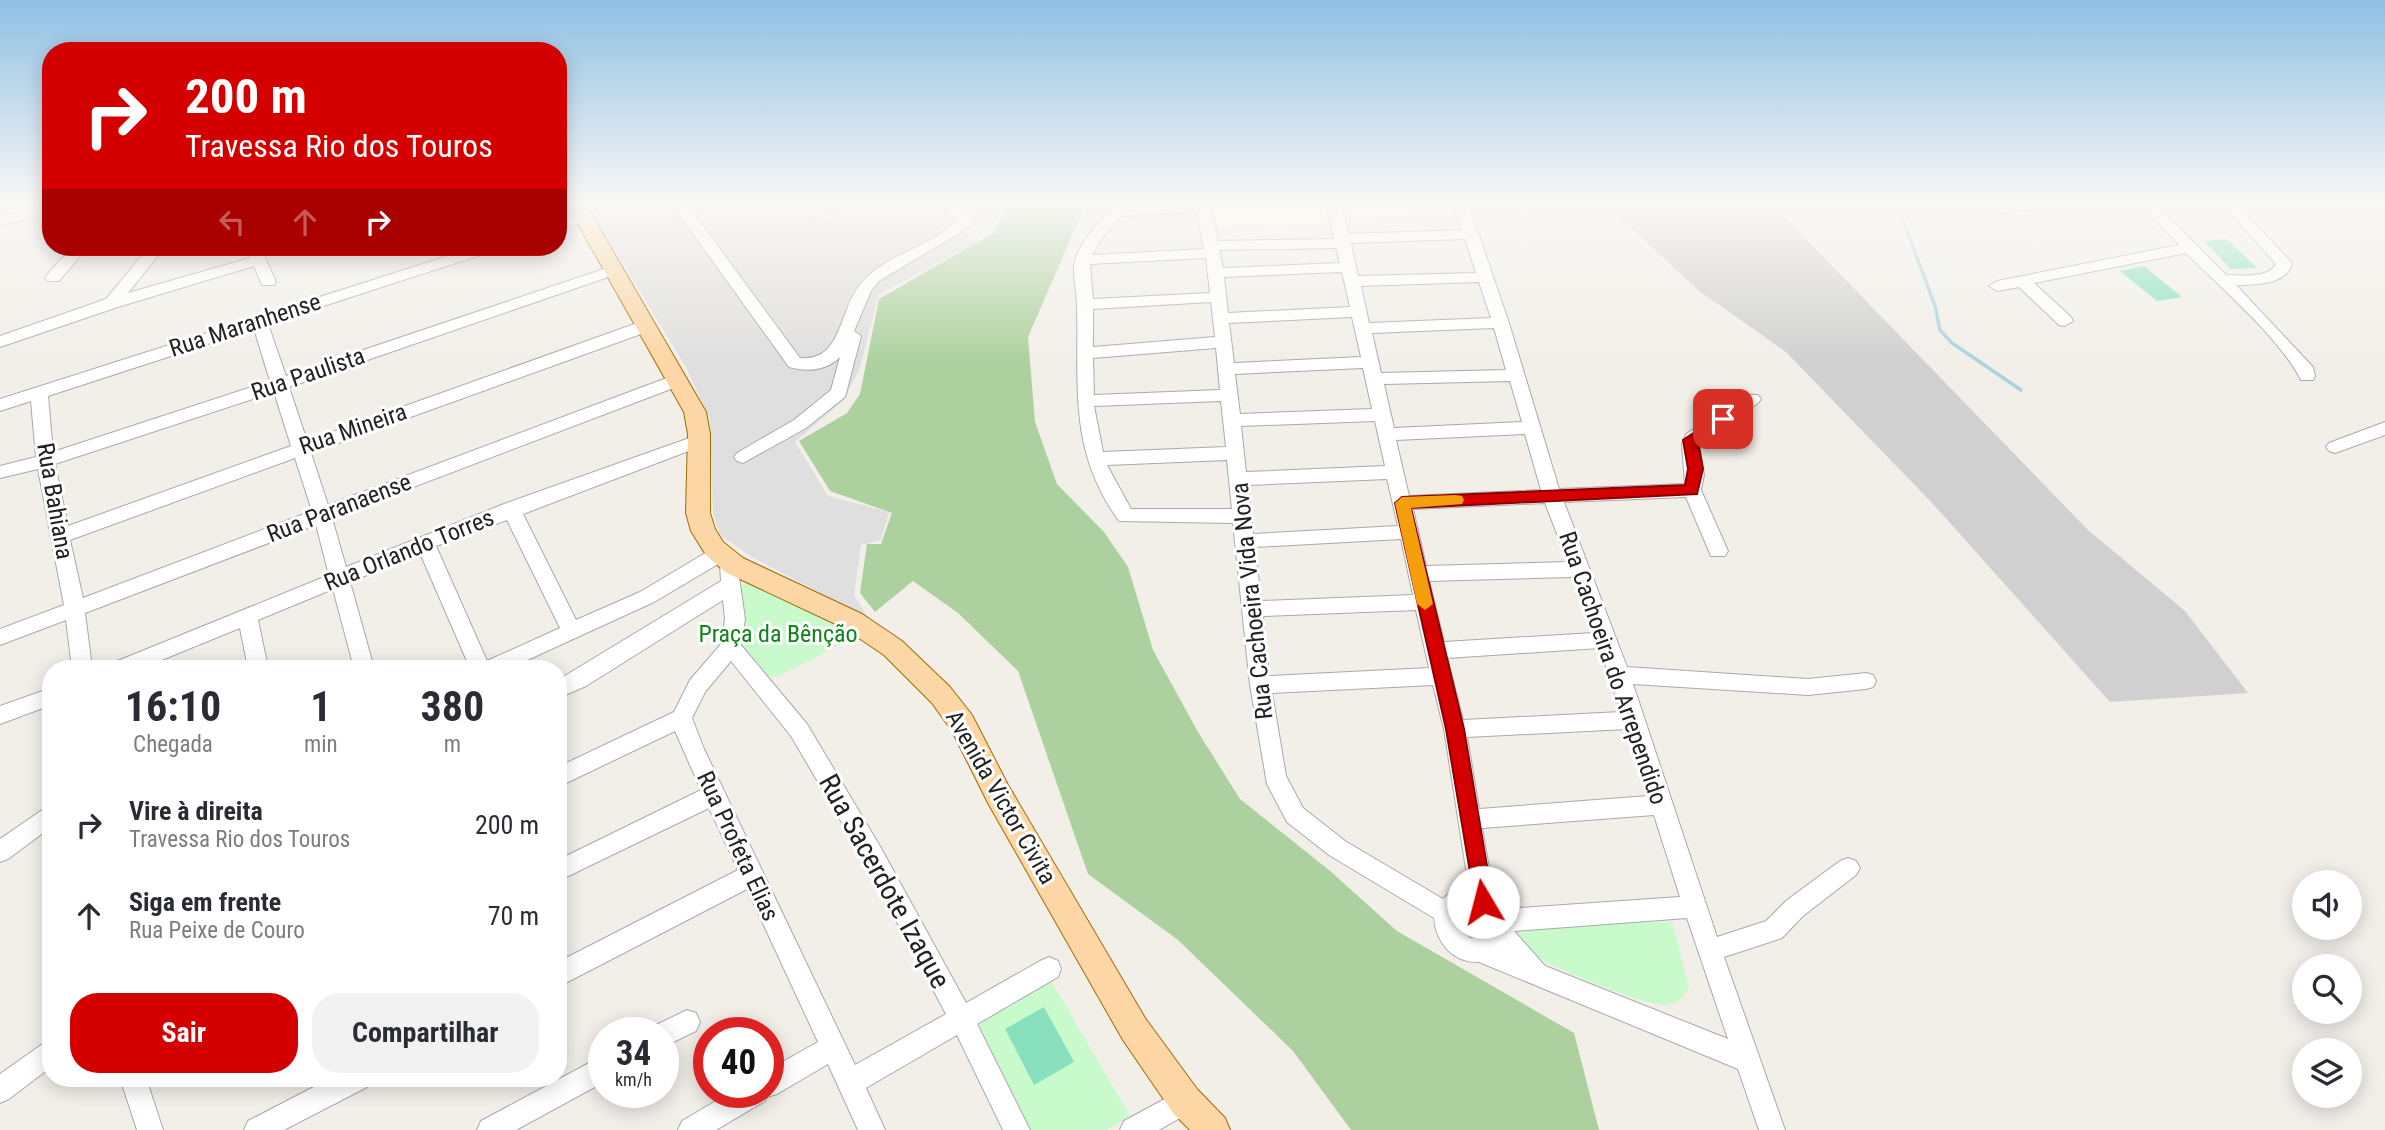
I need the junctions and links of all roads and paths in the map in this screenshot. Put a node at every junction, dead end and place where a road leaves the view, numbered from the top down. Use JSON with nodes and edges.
{"nodes":[{"id":1,"x":72,"y":256,"type":"edge"},
{"id":2,"x":150,"y":256,"type":"edge"},
{"id":3,"x":246,"y":256,"type":"edge"},
{"id":4,"x":256,"y":256,"type":"edge"},
{"id":5,"x":462,"y":256,"type":"edge"},
{"id":6,"x":607,"y":256,"type":"edge"},
{"id":7,"x":717,"y":256,"type":"edge"},
{"id":8,"x":910,"y":256,"type":"edge"},
{"id":9,"x":1084,"y":256,"type":"edge"},
{"id":10,"x":1137,"y":256,"type":"edge"},
{"id":11,"x":1213,"y":256,"type":"edge"},
{"id":12,"x":1346,"y":256,"type":"edge"},
{"id":13,"x":1479,"y":256,"type":"edge"},
{"id":14,"x":2150,"y":256,"type":"edge"},
{"id":15,"x":2196,"y":256,"type":"edge"},
{"id":16,"x":2277,"y":256,"type":"edge"},
{"id":17,"x":1082,"y":260,"type":"junction"},
{"id":18,"x":615,"y":270,"type":"junction"},
{"id":19,"x":1216,"y":273,"type":"junction"},
{"id":20,"x":1351,"y":274,"type":"junction"},
{"id":21,"x":1486,"y":277,"type":"junction"},
{"id":22,"x":53,"y":278,"type":"dead end"},
{"id":23,"x":2220,"y":280,"type":"junction"},
{"id":24,"x":2022,"y":281,"type":"junction"},
{"id":25,"x":268,"y":282,"type":"dead end"},
{"id":26,"x":1997,"y":286,"type":"dead end"},
{"id":27,"x":1219,"y":297,"type":"junction"},
{"id":28,"x":112,"y":303,"type":"junction"},
{"id":29,"x":1086,"y":304,"type":"junction"},
{"id":30,"x":852,"y":314,"type":"junction"},
{"id":31,"x":1221,"y":318,"type":"junction"},
{"id":32,"x":259,"y":320,"type":"junction"},
{"id":33,"x":1361,"y":320,"type":"junction"},
{"id":34,"x":2066,"y":321,"type":"dead end"},
{"id":35,"x":1501,"y":323,"type":"junction"},
{"id":36,"x":646,"y":326,"type":"junction"},
{"id":37,"x":0,"y":341,"type":"edge"},
{"id":38,"x":1223,"y":342,"type":"junction"},
{"id":39,"x":1086,"y":353,"type":"junction"},
{"id":40,"x":1226,"y":369,"type":"junction"},
{"id":41,"x":1373,"y":371,"type":"junction"},
{"id":42,"x":1515,"y":374,"type":"junction"},
{"id":43,"x":2307,"y":376,"type":"dead end"},
{"id":44,"x":678,"y":380,"type":"junction"},
{"id":45,"x":281,"y":384,"type":"junction"},
{"id":46,"x":38,"y":392,"type":"junction"},
{"id":47,"x":1228,"y":395,"type":"junction"},
{"id":48,"x":1752,"y":399,"type":"dead end"},
{"id":49,"x":1085,"y":401,"type":"junction"},
{"id":50,"x":0,"y":405,"type":"edge"},
{"id":51,"x":1382,"y":415,"type":"junction"},
{"id":52,"x":1232,"y":420,"type":"junction"},
{"id":53,"x":1530,"y":428,"type":"junction"},
{"id":54,"x":2385,"y":428,"type":"edge"},
{"id":55,"x":1388,"y":435,"type":"junction"},
{"id":56,"x":701,"y":440,"type":"junction"},
{"id":57,"x":2335,"y":447,"type":"dead end"},
{"id":58,"x":300,"y":448,"type":"junction"},
{"id":59,"x":1236,"y":453,"type":"junction"},
{"id":60,"x":743,"y":457,"type":"dead end"},
{"id":61,"x":1095,"y":459,"type":"junction"},
{"id":62,"x":45,"y":461,"type":"junction"},
{"id":63,"x":0,"y":472,"type":"edge"},
{"id":64,"x":1395,"y":472,"type":"junction"},
{"id":65,"x":1238,"y":480,"type":"junction"},
{"id":66,"x":1692,"y":490,"type":"junction"},
{"id":67,"x":1552,"y":496,"type":"junction"},
{"id":68,"x":1402,"y":503,"type":"junction"},
{"id":69,"x":511,"y":509,"type":"junction"},
{"id":70,"x":323,"y":514,"type":"junction"},
{"id":71,"x":1243,"y":516,"type":"junction"},
{"id":72,"x":1409,"y":532,"type":"junction"},
{"id":73,"x":60,"y":536,"type":"junction"},
{"id":74,"x":1245,"y":541,"type":"junction"},
{"id":75,"x":425,"y":543,"type":"junction"},
{"id":76,"x":1718,"y":551,"type":"dead end"},
{"id":77,"x":726,"y":567,"type":"junction"},
{"id":78,"x":1581,"y":569,"type":"junction"},
{"id":79,"x":1418,"y":573,"type":"junction"},
{"id":80,"x":341,"y":577,"type":"junction"},
{"id":81,"x":1425,"y":602,"type":"junction"},
{"id":82,"x":75,"y":609,"type":"junction"},
{"id":83,"x":1251,"y":609,"type":"junction"},
{"id":84,"x":247,"y":616,"type":"junction"},
{"id":85,"x":572,"y":633,"type":"junction"},
{"id":86,"x":0,"y":637,"type":"edge"},
{"id":87,"x":1606,"y":640,"type":"junction"},
{"id":88,"x":731,"y":648,"type":"junction"},
{"id":89,"x":1436,"y":651,"type":"junction"},
{"id":90,"x":81,"y":660,"type":"edge"},
{"id":91,"x":155,"y":660,"type":"edge"},
{"id":92,"x":256,"y":660,"type":"edge"},
{"id":93,"x":362,"y":660,"type":"edge"},
{"id":94,"x":476,"y":660,"type":"edge"},
{"id":95,"x":510,"y":660,"type":"edge"},
{"id":96,"x":1620,"y":675,"type":"junction"},
{"id":97,"x":1441,"y":677,"type":"junction"},
{"id":98,"x":1866,"y":681,"type":"dead end"},
{"id":99,"x":1260,"y":685,"type":"junction"},
{"id":100,"x":567,"y":686,"type":"edge"},
{"id":101,"x":42,"y":699,"type":"edge"},
{"id":102,"x":0,"y":715,"type":"edge"},
{"id":103,"x":681,"y":718,"type":"junction"},
{"id":104,"x":1633,"y":720,"type":"junction"},
{"id":105,"x":1455,"y":729,"type":"junction"},
{"id":106,"x":567,"y":774,"type":"edge"},
{"id":107,"x":714,"y":794,"type":"junction"},
{"id":108,"x":1662,"y":805,"type":"junction"},
{"id":109,"x":1472,"y":819,"type":"junction"},
{"id":110,"x":42,"y":821,"type":"edge"},
{"id":111,"x":0,"y":852,"type":"edge"},
{"id":112,"x":567,"y":866,"type":"edge"},
{"id":113,"x":1849,"y":868,"type":"dead end"},
{"id":114,"x":752,"y":875,"type":"junction"},
{"id":115,"x":1483,"y":902,"type":"junction"},
{"id":116,"x":1695,"y":907,"type":"junction"},
{"id":117,"x":1446,"y":912,"type":"junction"},
{"id":118,"x":1501,"y":927,"type":"junction"},
{"id":119,"x":1711,"y":950,"type":"junction"},
{"id":120,"x":1480,"y":951,"type":"junction"},
{"id":121,"x":1049,"y":969,"type":"dead end"},
{"id":122,"x":567,"y":970,"type":"edge"},
{"id":123,"x":1538,"y":973,"type":"junction"},
{"id":124,"x":962,"y":1020,"type":"junction"},
{"id":125,"x":687,"y":1022,"type":"dead end"},
{"id":126,"x":679,"y":1026,"type":"edge"},
{"id":127,"x":833,"y":1047,"type":"junction"},
{"id":128,"x":42,"y":1058,"type":"edge"},
{"id":129,"x":1748,"y":1060,"type":"junction"},
{"id":130,"x":784,"y":1076,"type":"edge"},
{"id":131,"x":588,"y":1077,"type":"edge"},
{"id":132,"x":849,"y":1083,"type":"junction"},
{"id":133,"x":137,"y":1087,"type":"edge"},
{"id":134,"x":341,"y":1087,"type":"edge"},
{"id":135,"x":0,"y":1090,"type":"edge"},
{"id":136,"x":1185,"y":1101,"type":"junction"},
{"id":137,"x":729,"y":1108,"type":"edge"},
{"id":138,"x":150,"y":1130,"type":"edge"},
{"id":139,"x":257,"y":1130,"type":"edge"},
{"id":140,"x":490,"y":1130,"type":"edge"},
{"id":141,"x":691,"y":1130,"type":"edge"},
{"id":142,"x":872,"y":1130,"type":"edge"},
{"id":143,"x":1017,"y":1130,"type":"edge"},
{"id":144,"x":1133,"y":1130,"type":"edge"},
{"id":145,"x":1213,"y":1130,"type":"edge"},
{"id":146,"x":1772,"y":1130,"type":"edge"}],
"edges":[{"from":1,"to":22,"type":"street"},
{"from":2,"to":28,"type":"street"},
{"from":3,"to":28,"type":"street"},
{"from":4,"to":25,"type":"street"},
{"from":5,"to":32,"type":"street","name":"Rua Maranhense"},
{"from":6,"to":18,"type":"main road"},
{"from":7,"to":30,"type":"street"},
{"from":8,"to":30,"type":"street"},
{"from":9,"to":17,"type":"street"},
{"from":10,"to":17,"type":"street"},
{"from":11,"to":19,"type":"street","name":"Rua Cachoeira Vida Nova"},
{"from":12,"to":20,"type":"street"},
{"from":13,"to":21,"type":"street","name":"Rua Cachoeira do Arrependido"},
{"from":14,"to":24,"type":"street"},
{"from":15,"to":23,"type":"street"},
{"from":16,"to":23,"type":"street"},
{"from":17,"to":29,"type":"street"},
{"from":18,"to":36,"type":"main road"},
{"from":18,"to":45,"type":"street","name":"Rua Paulista"},
{"from":19,"to":20,"type":"street"},
{"from":19,"to":27,"type":"street","name":"Rua Cachoeira Vida Nova"},
{"from":20,"to":21,"type":"street"},
{"from":20,"to":33,"type":"street"},
{"from":21,"to":35,"type":"street","name":"Rua Cachoeira do Arrependido"},
{"from":23,"to":43,"type":"street"},
{"from":24,"to":26,"type":"street"},
{"from":24,"to":34,"type":"street"},
{"from":27,"to":29,"type":"street"},
{"from":27,"to":31,"type":"street","name":"Rua Cachoeira Vida Nova"},
{"from":28,"to":37,"type":"street"},
{"from":29,"to":39,"type":"street"},
{"from":30,"to":60,"type":"street"},
{"from":31,"to":33,"type":"street"},
{"from":31,"to":38,"type":"street","name":"Rua Cachoeira Vida Nova"},
{"from":32,"to":45,"type":"street"},
{"from":32,"to":46,"type":"street","name":"Rua Maranhense"},
{"from":33,"to":35,"type":"street"},
{"from":33,"to":41,"type":"street"},
{"from":35,"to":42,"type":"street","name":"Rua Cachoeira do Arrependido"},
{"from":36,"to":44,"type":"main road"},
{"from":36,"to":58,"type":"street","name":"Rua Mineira"},
{"from":38,"to":39,"type":"street"},
{"from":38,"to":40,"type":"street","name":"Rua Cachoeira Vida Nova"},
{"from":39,"to":49,"type":"street"},
{"from":40,"to":41,"type":"street"},
{"from":40,"to":47,"type":"street","name":"Rua Cachoeira Vida Nova"},
{"from":41,"to":42,"type":"street"},
{"from":41,"to":51,"type":"street"},
{"from":42,"to":53,"type":"street","name":"Rua Cachoeira do Arrependido"},
{"from":44,"to":56,"type":"main road"},
{"from":44,"to":70,"type":"street","name":"Rua Paranaense"},
{"from":45,"to":58,"type":"street"},
{"from":45,"to":62,"type":"street","name":"Rua Paulista"},
{"from":46,"to":50,"type":"street","name":"Rua Maranhense"},
{"from":46,"to":62,"type":"street","name":"Rua Bahiana"},
{"from":47,"to":49,"type":"street"},
{"from":47,"to":52,"type":"street","name":"Rua Cachoeira Vida Nova"},
{"from":48,"to":66,"type":"street"},
{"from":49,"to":61,"type":"street"},
{"from":51,"to":52,"type":"street"},
{"from":51,"to":55,"type":"street"},
{"from":52,"to":59,"type":"street","name":"Rua Cachoeira Vida Nova"},
{"from":53,"to":55,"type":"street"},
{"from":53,"to":67,"type":"street","name":"Rua Cachoeira do Arrependido"},
{"from":54,"to":57,"type":"street"},
{"from":55,"to":64,"type":"street"},
{"from":56,"to":69,"type":"street","name":"Rua Orlando Torres"},
{"from":56,"to":77,"type":"main road"},
{"from":58,"to":70,"type":"street"},
{"from":58,"to":73,"type":"street","name":"Rua Mineira"},
{"from":59,"to":61,"type":"street"},
{"from":59,"to":65,"type":"street","name":"Rua Cachoeira Vida Nova"},
{"from":61,"to":71,"type":"street"},
{"from":62,"to":63,"type":"street","name":"Rua Paulista"},
{"from":62,"to":73,"type":"street","name":"Rua Bahiana"},
{"from":64,"to":65,"type":"street"},
{"from":64,"to":68,"type":"street"},
{"from":65,"to":71,"type":"street","name":"Rua Cachoeira Vida Nova"},
{"from":66,"to":67,"type":"street"},
{"from":66,"to":76,"type":"street"},
{"from":67,"to":68,"type":"street"},
{"from":67,"to":78,"type":"street","name":"Rua Cachoeira do Arrependido"},
{"from":68,"to":72,"type":"street"},
{"from":69,"to":75,"type":"street","name":"Rua Orlando Torres"},
{"from":69,"to":85,"type":"street"},
{"from":70,"to":80,"type":"street"},
{"from":70,"to":82,"type":"street","name":"Rua Paranaense"},
{"from":71,"to":74,"type":"street","name":"Rua Cachoeira Vida Nova"},
{"from":72,"to":74,"type":"street"},
{"from":72,"to":79,"type":"street"},
{"from":73,"to":82,"type":"street","name":"Rua Bahiana"},
{"from":74,"to":83,"type":"street","name":"Rua Cachoeira Vida Nova"},
{"from":75,"to":80,"type":"street","name":"Rua Orlando Torres"},
{"from":75,"to":94,"type":"street"},
{"from":77,"to":85,"type":"street"},
{"from":77,"to":88,"type":"street"},
{"from":77,"to":100,"type":"street"},
{"from":77,"to":136,"type":"main road","name":"Avenida Victor Civita"},
{"from":78,"to":79,"type":"street"},
{"from":78,"to":87,"type":"street","name":"Rua Cachoeira do Arrependido"},
{"from":79,"to":81,"type":"street"},
{"from":80,"to":84,"type":"street","name":"Rua Orlando Torres"},
{"from":80,"to":93,"type":"street"},
{"from":81,"to":83,"type":"street"},
{"from":81,"to":89,"type":"street"},
{"from":82,"to":86,"type":"street","name":"Rua Paranaense"},
{"from":82,"to":90,"type":"street","name":"Rua Bahiana"},
{"from":83,"to":99,"type":"street","name":"Rua Cachoeira Vida Nova"},
{"from":84,"to":91,"type":"street","name":"Rua Orlando Torres"},
{"from":84,"to":92,"type":"street"},
{"from":85,"to":95,"type":"street"},
{"from":87,"to":89,"type":"street"},
{"from":87,"to":96,"type":"street","name":"Rua Cachoeira do Arrependido"},
{"from":88,"to":103,"type":"street"},
{"from":88,"to":124,"type":"street","name":"Rua Sacerdote Izaque"},
{"from":89,"to":97,"type":"street"},
{"from":96,"to":98,"type":"street"},
{"from":96,"to":104,"type":"street","name":"Rua Cachoeira do Arrependido"},
{"from":97,"to":99,"type":"street"},
{"from":97,"to":105,"type":"street"},
{"from":99,"to":117,"type":"street","name":"Rua Cachoeira Vida Nova"},
{"from":101,"to":102,"type":"street"},
{"from":103,"to":106,"type":"street"},
{"from":103,"to":107,"type":"street","name":"Rua Profeta Elias"},
{"from":104,"to":105,"type":"street"},
{"from":104,"to":108,"type":"street","name":"Rua Cachoeira do Arrependido"},
{"from":105,"to":109,"type":"street"},
{"from":107,"to":112,"type":"street"},
{"from":107,"to":114,"type":"street","name":"Rua Profeta Elias"},
{"from":108,"to":109,"type":"street"},
{"from":108,"to":116,"type":"street","name":"Rua Cachoeira do Arrependido"},
{"from":109,"to":115,"type":"street"},
{"from":110,"to":111,"type":"street"},
{"from":113,"to":119,"type":"street"},
{"from":114,"to":122,"type":"street"},
{"from":114,"to":127,"type":"street","name":"Rua Profeta Elias"},
{"from":115,"to":117,"type":"street"},
{"from":115,"to":118,"type":"street"},
{"from":116,"to":118,"type":"street"},
{"from":116,"to":119,"type":"street","name":"Rua Cachoeira do Arrependido"},
{"from":117,"to":120,"type":"street"},
{"from":118,"to":120,"type":"street"},
{"from":118,"to":123,"type":"street"},
{"from":119,"to":129,"type":"street","name":"Rua Cachoeira do Arrependido"},
{"from":120,"to":123,"type":"street"},
{"from":121,"to":124,"type":"street"},
{"from":123,"to":129,"type":"street"},
{"from":124,"to":132,"type":"street"},
{"from":124,"to":143,"type":"street","name":"Rua Sacerdote Izaque"},
{"from":125,"to":126,"type":"street"},
{"from":127,"to":130,"type":"street"},
{"from":127,"to":132,"type":"street","name":"Rua Profeta Elias"},
{"from":128,"to":135,"type":"street"},
{"from":129,"to":146,"type":"street","name":"Rua Cachoeira do Arrependido"},
{"from":131,"to":140,"type":"street"},
{"from":132,"to":142,"type":"street","name":"Rua Profeta Elias"},
{"from":133,"to":138,"type":"street"},
{"from":134,"to":139,"type":"street"},
{"from":136,"to":144,"type":"street"},
{"from":136,"to":145,"type":"main road","name":"Avenida Victor Civita"},
{"from":137,"to":141,"type":"street"}]}
